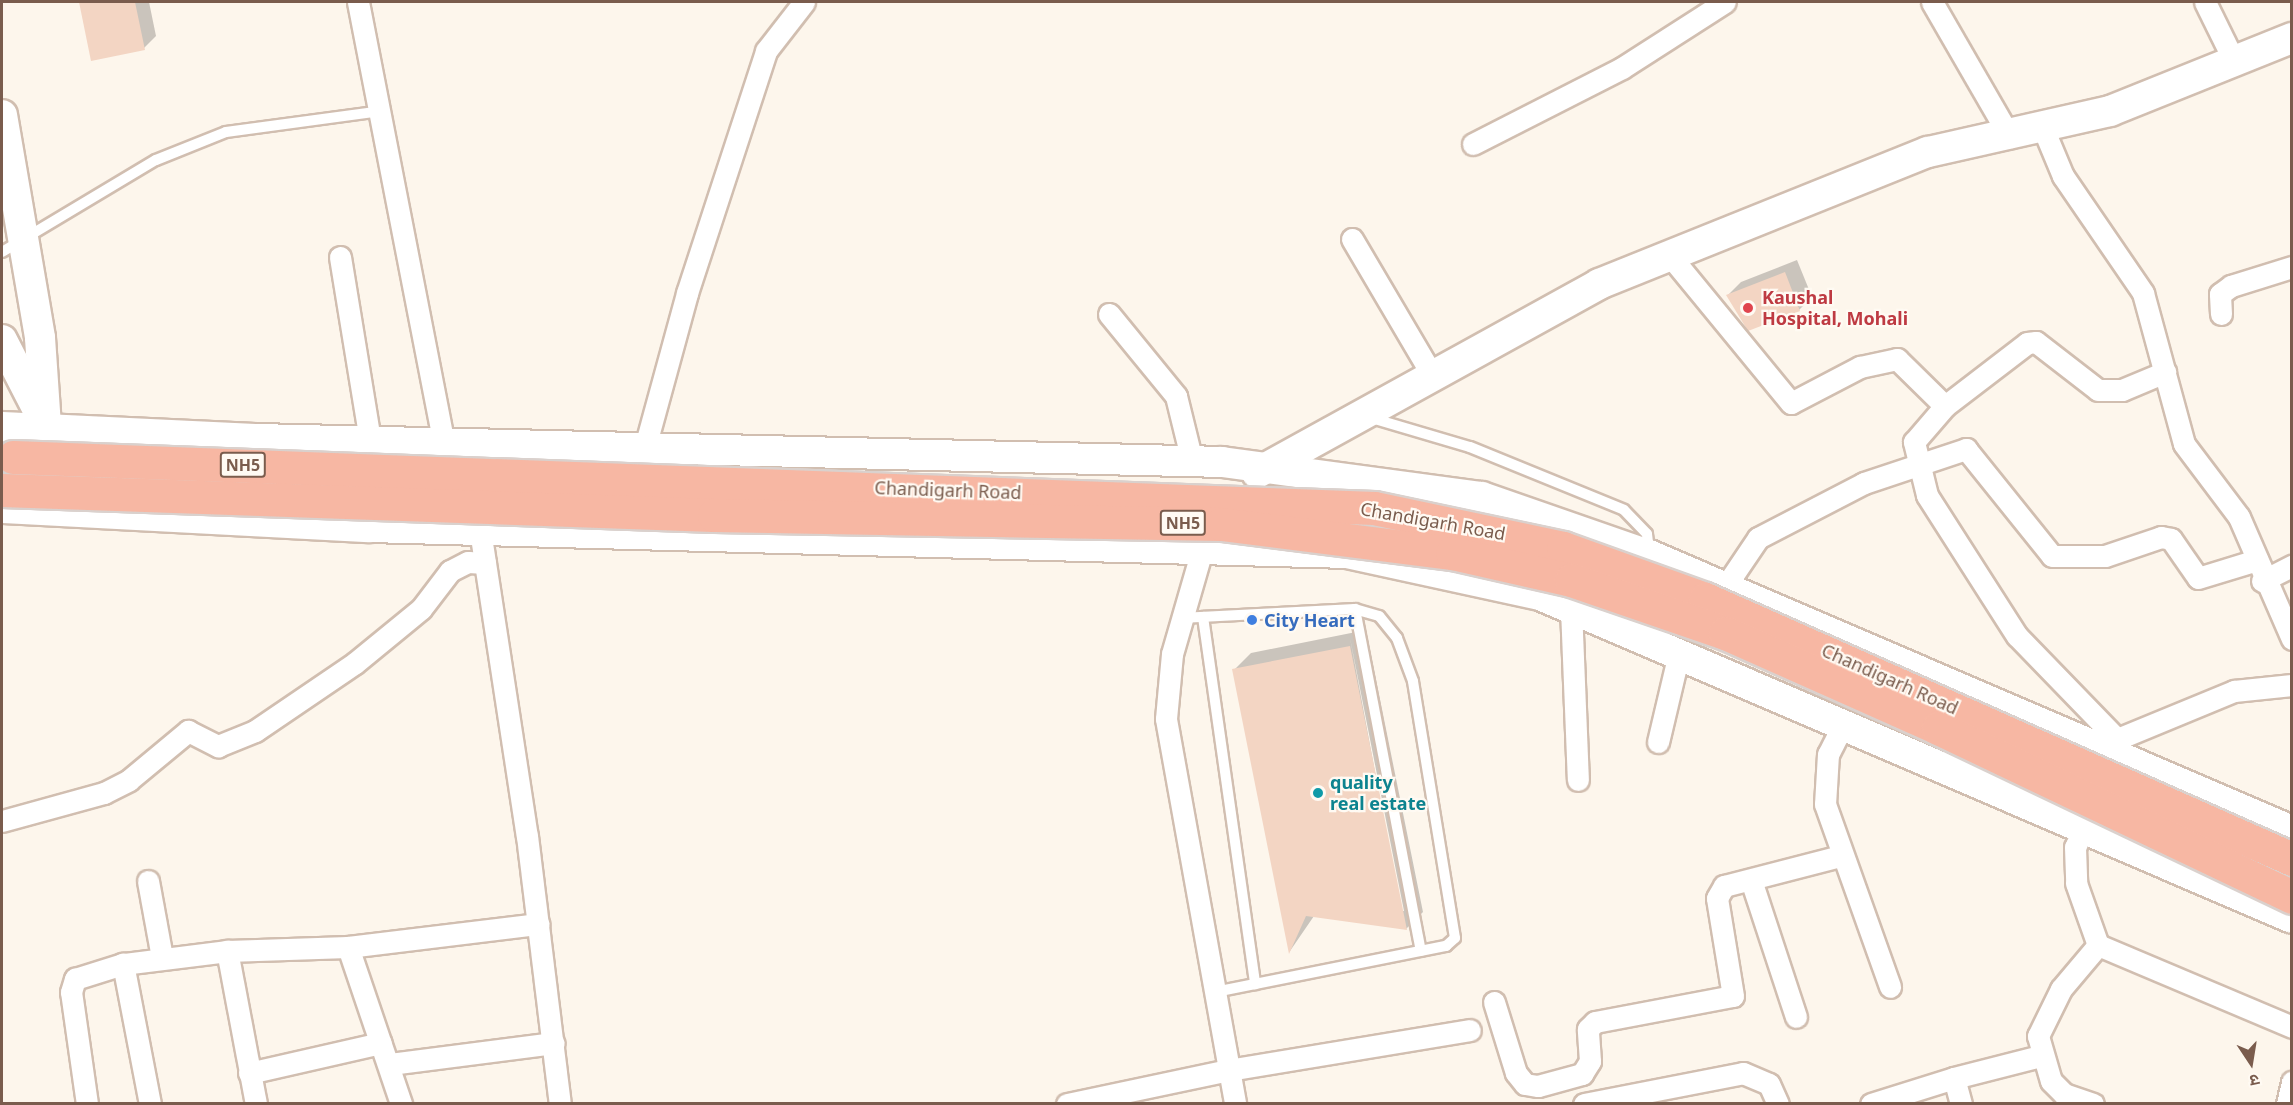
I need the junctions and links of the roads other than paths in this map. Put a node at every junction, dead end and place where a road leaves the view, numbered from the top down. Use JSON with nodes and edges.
{"nodes":[{"id":1,"x":358,"y":2,"type":"edge"},
{"id":2,"x":804,"y":2,"type":"edge"},
{"id":3,"x":1725,"y":2,"type":"edge"},
{"id":4,"x":1932,"y":2,"type":"edge"},
{"id":5,"x":2205,"y":2,"type":"edge"},
{"id":6,"x":2292,"y":38,"type":"edge"},
{"id":7,"x":2234,"y":61,"type":"junction"},
{"id":8,"x":381,"y":111,"type":"junction"},
{"id":9,"x":2,"y":115,"type":"edge"},
{"id":10,"x":2043,"y":128,"type":"junction"},
{"id":11,"x":2010,"y":137,"type":"junction"},
{"id":12,"x":1473,"y":144,"type":"dead end"},
{"id":13,"x":1352,"y":239,"type":"dead end"},
{"id":14,"x":13,"y":245,"type":"edge"},
{"id":15,"x":340,"y":257,"type":"dead end"},
{"id":16,"x":1671,"y":257,"type":"junction"},
{"id":17,"x":2292,"y":267,"type":"edge"},
{"id":18,"x":1109,"y":314,"type":"dead end"},
{"id":19,"x":2221,"y":314,"type":"dead end"},
{"id":20,"x":40,"y":338,"type":"junction"},
{"id":21,"x":2,"y":341,"type":"edge"},
{"id":22,"x":2165,"y":372,"type":"junction"},
{"id":23,"x":1432,"y":375,"type":"junction"},
{"id":24,"x":1945,"y":406,"type":"junction"},
{"id":25,"x":1359,"y":414,"type":"junction"},
{"id":26,"x":46,"y":427,"type":"junction"},
{"id":27,"x":370,"y":441,"type":"junction"},
{"id":28,"x":8,"y":442,"type":"edge"},
{"id":29,"x":444,"y":443,"type":"junction"},
{"id":30,"x":645,"y":447,"type":"junction"},
{"id":31,"x":1192,"y":461,"type":"junction"},
{"id":32,"x":1917,"y":462,"type":"junction"},
{"id":33,"x":1261,"y":468,"type":"junction"},
{"id":34,"x":7,"y":502,"type":"edge"},
{"id":35,"x":480,"y":531,"type":"junction"},
{"id":36,"x":1202,"y":550,"type":"junction"},
{"id":37,"x":1649,"y":555,"type":"junction"},
{"id":38,"x":2257,"y":560,"type":"junction"},
{"id":39,"x":485,"y":563,"type":"junction"},
{"id":40,"x":2292,"y":566,"type":"edge"},
{"id":41,"x":2262,"y":581,"type":"junction"},
{"id":42,"x":1725,"y":587,"type":"junction"},
{"id":43,"x":1571,"y":608,"type":"junction"},
{"id":44,"x":1355,"y":609,"type":"junction"},
{"id":45,"x":1203,"y":617,"type":"junction"},
{"id":46,"x":1180,"y":618,"type":"junction"},
{"id":47,"x":2292,"y":639,"type":"edge"},
{"id":48,"x":1678,"y":653,"type":"junction"},
{"id":49,"x":2292,"y":685,"type":"edge"},
{"id":50,"x":1844,"y":723,"type":"junction"},
{"id":51,"x":1658,"y":742,"type":"dead end"},
{"id":52,"x":2108,"y":742,"type":"junction"},
{"id":53,"x":1578,"y":780,"type":"dead end"},
{"id":54,"x":2,"y":821,"type":"edge"},
{"id":55,"x":2085,"y":825,"type":"junction"},
{"id":56,"x":2292,"y":831,"type":"edge"},
{"id":57,"x":1840,"y":856,"type":"junction"},
{"id":58,"x":2292,"y":859,"type":"edge"},
{"id":59,"x":1751,"y":880,"type":"junction"},
{"id":60,"x":148,"y":881,"type":"dead end"},
{"id":61,"x":2292,"y":897,"type":"edge"},
{"id":62,"x":2292,"y":918,"type":"edge"},
{"id":63,"x":539,"y":924,"type":"junction"},
{"id":64,"x":2098,"y":945,"type":"junction"},
{"id":65,"x":348,"y":947,"type":"junction"},
{"id":66,"x":227,"y":951,"type":"junction"},
{"id":67,"x":1421,"y":951,"type":"junction"},
{"id":68,"x":162,"y":957,"type":"junction"},
{"id":69,"x":123,"y":964,"type":"junction"},
{"id":70,"x":1255,"y":984,"type":"junction"},
{"id":71,"x":1890,"y":987,"type":"dead end"},
{"id":72,"x":1215,"y":992,"type":"junction"},
{"id":73,"x":1494,"y":1002,"type":"dead end"},
{"id":74,"x":1796,"y":1017,"type":"dead end"},
{"id":75,"x":2292,"y":1027,"type":"edge"},
{"id":76,"x":1470,"y":1030,"type":"dead end"},
{"id":77,"x":381,"y":1043,"type":"junction"},
{"id":78,"x":554,"y":1043,"type":"junction"},
{"id":79,"x":2040,"y":1056,"type":"junction"},
{"id":80,"x":390,"y":1064,"type":"junction"},
{"id":81,"x":1229,"y":1070,"type":"junction"},
{"id":82,"x":249,"y":1073,"type":"junction"},
{"id":83,"x":1954,"y":1078,"type":"junction"},
{"id":84,"x":2292,"y":1082,"type":"edge"},
{"id":85,"x":1103,"y":1100,"type":"edge"},
{"id":86,"x":87,"y":1104,"type":"edge"},
{"id":87,"x":150,"y":1104,"type":"edge"},
{"id":88,"x":256,"y":1104,"type":"edge"},
{"id":89,"x":401,"y":1104,"type":"edge"},
{"id":90,"x":561,"y":1104,"type":"edge"},
{"id":91,"x":1067,"y":1104,"type":"edge"},
{"id":92,"x":1235,"y":1104,"type":"edge"},
{"id":93,"x":1584,"y":1104,"type":"edge"},
{"id":94,"x":1778,"y":1104,"type":"edge"},
{"id":95,"x":1871,"y":1104,"type":"edge"},
{"id":96,"x":1961,"y":1104,"type":"edge"},
{"id":97,"x":2093,"y":1104,"type":"edge"},
{"id":98,"x":2287,"y":1104,"type":"edge"}],
"edges":[{"from":1,"to":8,"type":"street"},
{"from":2,"to":30,"type":"street"},
{"from":3,"to":12,"type":"street"},
{"from":4,"to":11,"type":"street"},
{"from":5,"to":7,"type":"street"},
{"from":6,"to":7,"type":"main road"},
{"from":7,"to":10,"type":"main road"},
{"from":8,"to":14,"type":"lane"},
{"from":8,"to":29,"type":"street"},
{"from":9,"to":14,"type":"main road"},
{"from":10,"to":11,"type":"main road"},
{"from":10,"to":22,"type":"street"},
{"from":11,"to":16,"type":"main road"},
{"from":13,"to":23,"type":"street"},
{"from":14,"to":20,"type":"main road"},
{"from":15,"to":27,"type":"street"},
{"from":16,"to":23,"type":"main road"},
{"from":16,"to":24,"type":"street"},
{"from":17,"to":19,"type":"street"},
{"from":18,"to":31,"type":"street"},
{"from":20,"to":21,"type":"main road"},
{"from":20,"to":26,"type":"main road"},
{"from":21,"to":26,"type":"main road"},
{"from":22,"to":24,"type":"street"},
{"from":22,"to":38,"type":"street"},
{"from":23,"to":25,"type":"main road"},
{"from":24,"to":32,"type":"street"},
{"from":25,"to":33,"type":"main road"},
{"from":25,"to":37,"type":"lane"},
{"from":26,"to":27,"type":"main road"},
{"from":26,"to":28,"type":"main road"},
{"from":26,"to":34,"type":"main road"},
{"from":27,"to":29,"type":"main road"},
{"from":28,"to":58,"type":"highway","name":"Chandigarh Road","number":"NH5","bridge":true},
{"from":29,"to":30,"type":"main road"},
{"from":30,"to":31,"type":"main road"},
{"from":31,"to":33,"type":"main road"},
{"from":32,"to":38,"type":"street"},
{"from":32,"to":42,"type":"street"},
{"from":32,"to":52,"type":"street"},
{"from":33,"to":36,"type":"main road"},
{"from":33,"to":37,"type":"main road"},
{"from":34,"to":35,"type":"main road"},
{"from":34,"to":61,"type":"highway","number":"NH5","bridge":true},
{"from":35,"to":36,"type":"main road"},
{"from":35,"to":39,"type":"street"},
{"from":36,"to":43,"type":"main road"},
{"from":36,"to":46,"type":"street"},
{"from":37,"to":42,"type":"main road"},
{"from":38,"to":41,"type":"street"},
{"from":39,"to":54,"type":"street"},
{"from":39,"to":63,"type":"street"},
{"from":40,"to":41,"type":"street"},
{"from":41,"to":47,"type":"street"},
{"from":42,"to":52,"type":"main road"},
{"from":43,"to":48,"type":"main road"},
{"from":43,"to":53,"type":"street"},
{"from":44,"to":45,"type":"lane"},
{"from":44,"to":67,"type":"lane"},
{"from":44,"to":67,"type":"lane"},
{"from":45,"to":46,"type":"lane"},
{"from":45,"to":70,"type":"lane"},
{"from":46,"to":72,"type":"street"},
{"from":48,"to":50,"type":"main road"},
{"from":48,"to":51,"type":"street"},
{"from":49,"to":52,"type":"street"},
{"from":50,"to":55,"type":"main road"},
{"from":50,"to":57,"type":"street"},
{"from":52,"to":56,"type":"main road"},
{"from":55,"to":62,"type":"main road"},
{"from":55,"to":64,"type":"street"},
{"from":57,"to":59,"type":"street"},
{"from":57,"to":71,"type":"street"},
{"from":59,"to":73,"type":"street"},
{"from":59,"to":74,"type":"street"},
{"from":60,"to":68,"type":"street"},
{"from":63,"to":65,"type":"street"},
{"from":63,"to":78,"type":"street"},
{"from":64,"to":75,"type":"street"},
{"from":64,"to":79,"type":"street"},
{"from":65,"to":66,"type":"street"},
{"from":65,"to":77,"type":"street"},
{"from":66,"to":68,"type":"street"},
{"from":66,"to":82,"type":"street"},
{"from":67,"to":70,"type":"lane"},
{"from":68,"to":69,"type":"street"},
{"from":69,"to":86,"type":"street"},
{"from":69,"to":87,"type":"street"},
{"from":70,"to":72,"type":"lane"},
{"from":72,"to":81,"type":"street"},
{"from":76,"to":81,"type":"street"},
{"from":77,"to":80,"type":"street"},
{"from":77,"to":82,"type":"street"},
{"from":78,"to":80,"type":"street"},
{"from":78,"to":90,"type":"street"},
{"from":79,"to":83,"type":"street"},
{"from":79,"to":97,"type":"street"},
{"from":80,"to":89,"type":"street"},
{"from":81,"to":85,"type":"street"},
{"from":81,"to":92,"type":"street"},
{"from":82,"to":88,"type":"street"},
{"from":83,"to":95,"type":"street"},
{"from":83,"to":96,"type":"street"},
{"from":84,"to":98,"type":"street"},
{"from":85,"to":91,"type":"street"},
{"from":93,"to":94,"type":"street"}]}
